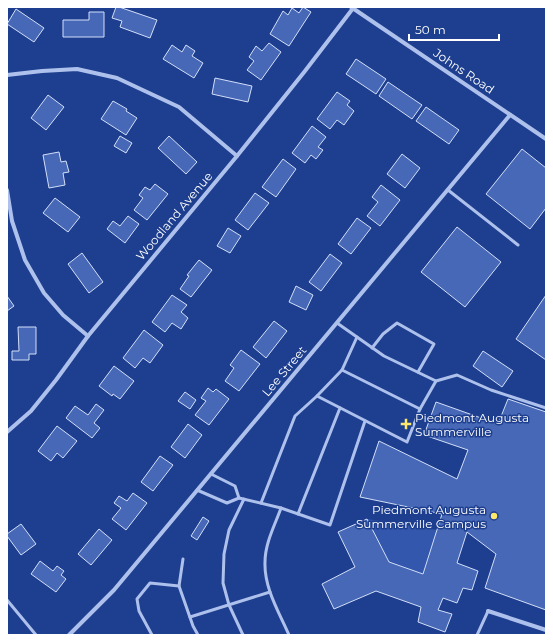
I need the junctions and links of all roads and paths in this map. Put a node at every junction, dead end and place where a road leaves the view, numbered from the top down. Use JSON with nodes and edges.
{"nodes":[{"id":1,"x":352,"y":8,"type":"edge"},
{"id":2,"x":7,"y":75,"type":"edge"},
{"id":3,"x":510,"y":115,"type":"junction"},
{"id":4,"x":546,"y":139,"type":"edge"},
{"id":5,"x":237,"y":156,"type":"junction"},
{"id":6,"x":7,"y":190,"type":"edge"},
{"id":7,"x":448,"y":190,"type":"junction"},
{"id":8,"x":518,"y":245,"type":"dead end"},
{"id":9,"x":337,"y":323,"type":"junction"},
{"id":10,"x":88,"y":336,"type":"junction"},
{"id":11,"x":357,"y":337,"type":"junction"},
{"id":12,"x":372,"y":348,"type":"junction"},
{"id":13,"x":342,"y":370,"type":"junction"},
{"id":14,"x":418,"y":372,"type":"junction"},
{"id":15,"x":436,"y":381,"type":"junction"},
{"id":16,"x":317,"y":396,"type":"junction"},
{"id":17,"x":340,"y":408,"type":"junction"},
{"id":18,"x":546,"y":408,"type":"edge"},
{"id":19,"x":420,"y":409,"type":"junction"},
{"id":20,"x":365,"y":421,"type":"junction"},
{"id":21,"x":7,"y":432,"type":"edge"},
{"id":22,"x":211,"y":474,"type":"junction"},
{"id":23,"x":197,"y":490,"type":"junction"},
{"id":24,"x":239,"y":498,"type":"junction"},
{"id":25,"x":244,"y":499,"type":"junction"},
{"id":26,"x":261,"y":503,"type":"junction"},
{"id":27,"x":280,"y":508,"type":"junction"},
{"id":28,"x":298,"y":514,"type":"junction"},
{"id":29,"x":183,"y":559,"type":"dead end"},
{"id":30,"x":179,"y":586,"type":"junction"},
{"id":31,"x":270,"y":592,"type":"junction"},
{"id":32,"x":7,"y":600,"type":"edge"},
{"id":33,"x":229,"y":605,"type":"junction"},
{"id":34,"x":488,"y":611,"type":"joint"},
{"id":35,"x":190,"y":617,"type":"junction"},
{"id":36,"x":546,"y":630,"type":"edge"},
{"id":37,"x":36,"y":635,"type":"edge"},
{"id":38,"x":68,"y":635,"type":"edge"},
{"id":39,"x":152,"y":635,"type":"edge"},
{"id":40,"x":198,"y":635,"type":"edge"},
{"id":41,"x":243,"y":635,"type":"edge"},
{"id":42,"x":290,"y":635,"type":"edge"},
{"id":43,"x":477,"y":635,"type":"edge"}],
"edges":[{"from":1,"to":3,"type":"street","name":"Johns Road"},
{"from":1,"to":5,"type":"street","name":"Woodland Avenue"},
{"from":2,"to":5,"type":"street"},
{"from":3,"to":4,"type":"street","name":"Johns Road"},
{"from":3,"to":7,"type":"street","name":"Lee Street"},
{"from":5,"to":10,"type":"street","name":"Woodland Avenue"},
{"from":6,"to":10,"type":"street"},
{"from":7,"to":8,"type":"lane"},
{"from":7,"to":9,"type":"street","name":"Lee Street"},
{"from":9,"to":11,"type":"lane"},
{"from":9,"to":22,"type":"street","name":"Lee Street"},
{"from":10,"to":21,"type":"street","name":"Woodland Avenue"},
{"from":11,"to":12,"type":"lane"},
{"from":11,"to":13,"type":"lane"},
{"from":12,"to":14,"type":"lane"},
{"from":12,"to":14,"type":"lane"},
{"from":13,"to":16,"type":"lane"},
{"from":13,"to":19,"type":"lane"},
{"from":14,"to":15,"type":"lane"},
{"from":15,"to":18,"type":"lane"},
{"from":15,"to":19,"type":"lane"},
{"from":16,"to":17,"type":"lane"},
{"from":16,"to":26,"type":"lane"},
{"from":17,"to":20,"type":"lane"},
{"from":17,"to":28,"type":"lane"},
{"from":19,"to":20,"type":"lane"},
{"from":20,"to":28,"type":"lane"},
{"from":22,"to":23,"type":"street","name":"Lee Street"},
{"from":22,"to":24,"type":"lane"},
{"from":23,"to":24,"type":"lane"},
{"from":23,"to":38,"type":"street","name":"Lee Street"},
{"from":24,"to":25,"type":"lane"},
{"from":25,"to":26,"type":"lane"},
{"from":25,"to":33,"type":"lane"},
{"from":26,"to":27,"type":"lane"},
{"from":27,"to":28,"type":"lane"},
{"from":27,"to":31,"type":"lane"},
{"from":29,"to":30,"type":"lane"},
{"from":30,"to":35,"type":"lane"},
{"from":30,"to":39,"type":"lane"},
{"from":31,"to":33,"type":"lane"},
{"from":31,"to":42,"type":"lane"},
{"from":32,"to":37,"type":"lane"},
{"from":33,"to":35,"type":"lane"},
{"from":33,"to":41,"type":"lane"},
{"from":34,"to":36,"type":"street"},
{"from":34,"to":43,"type":"lane"},
{"from":35,"to":40,"type":"lane"}]}
